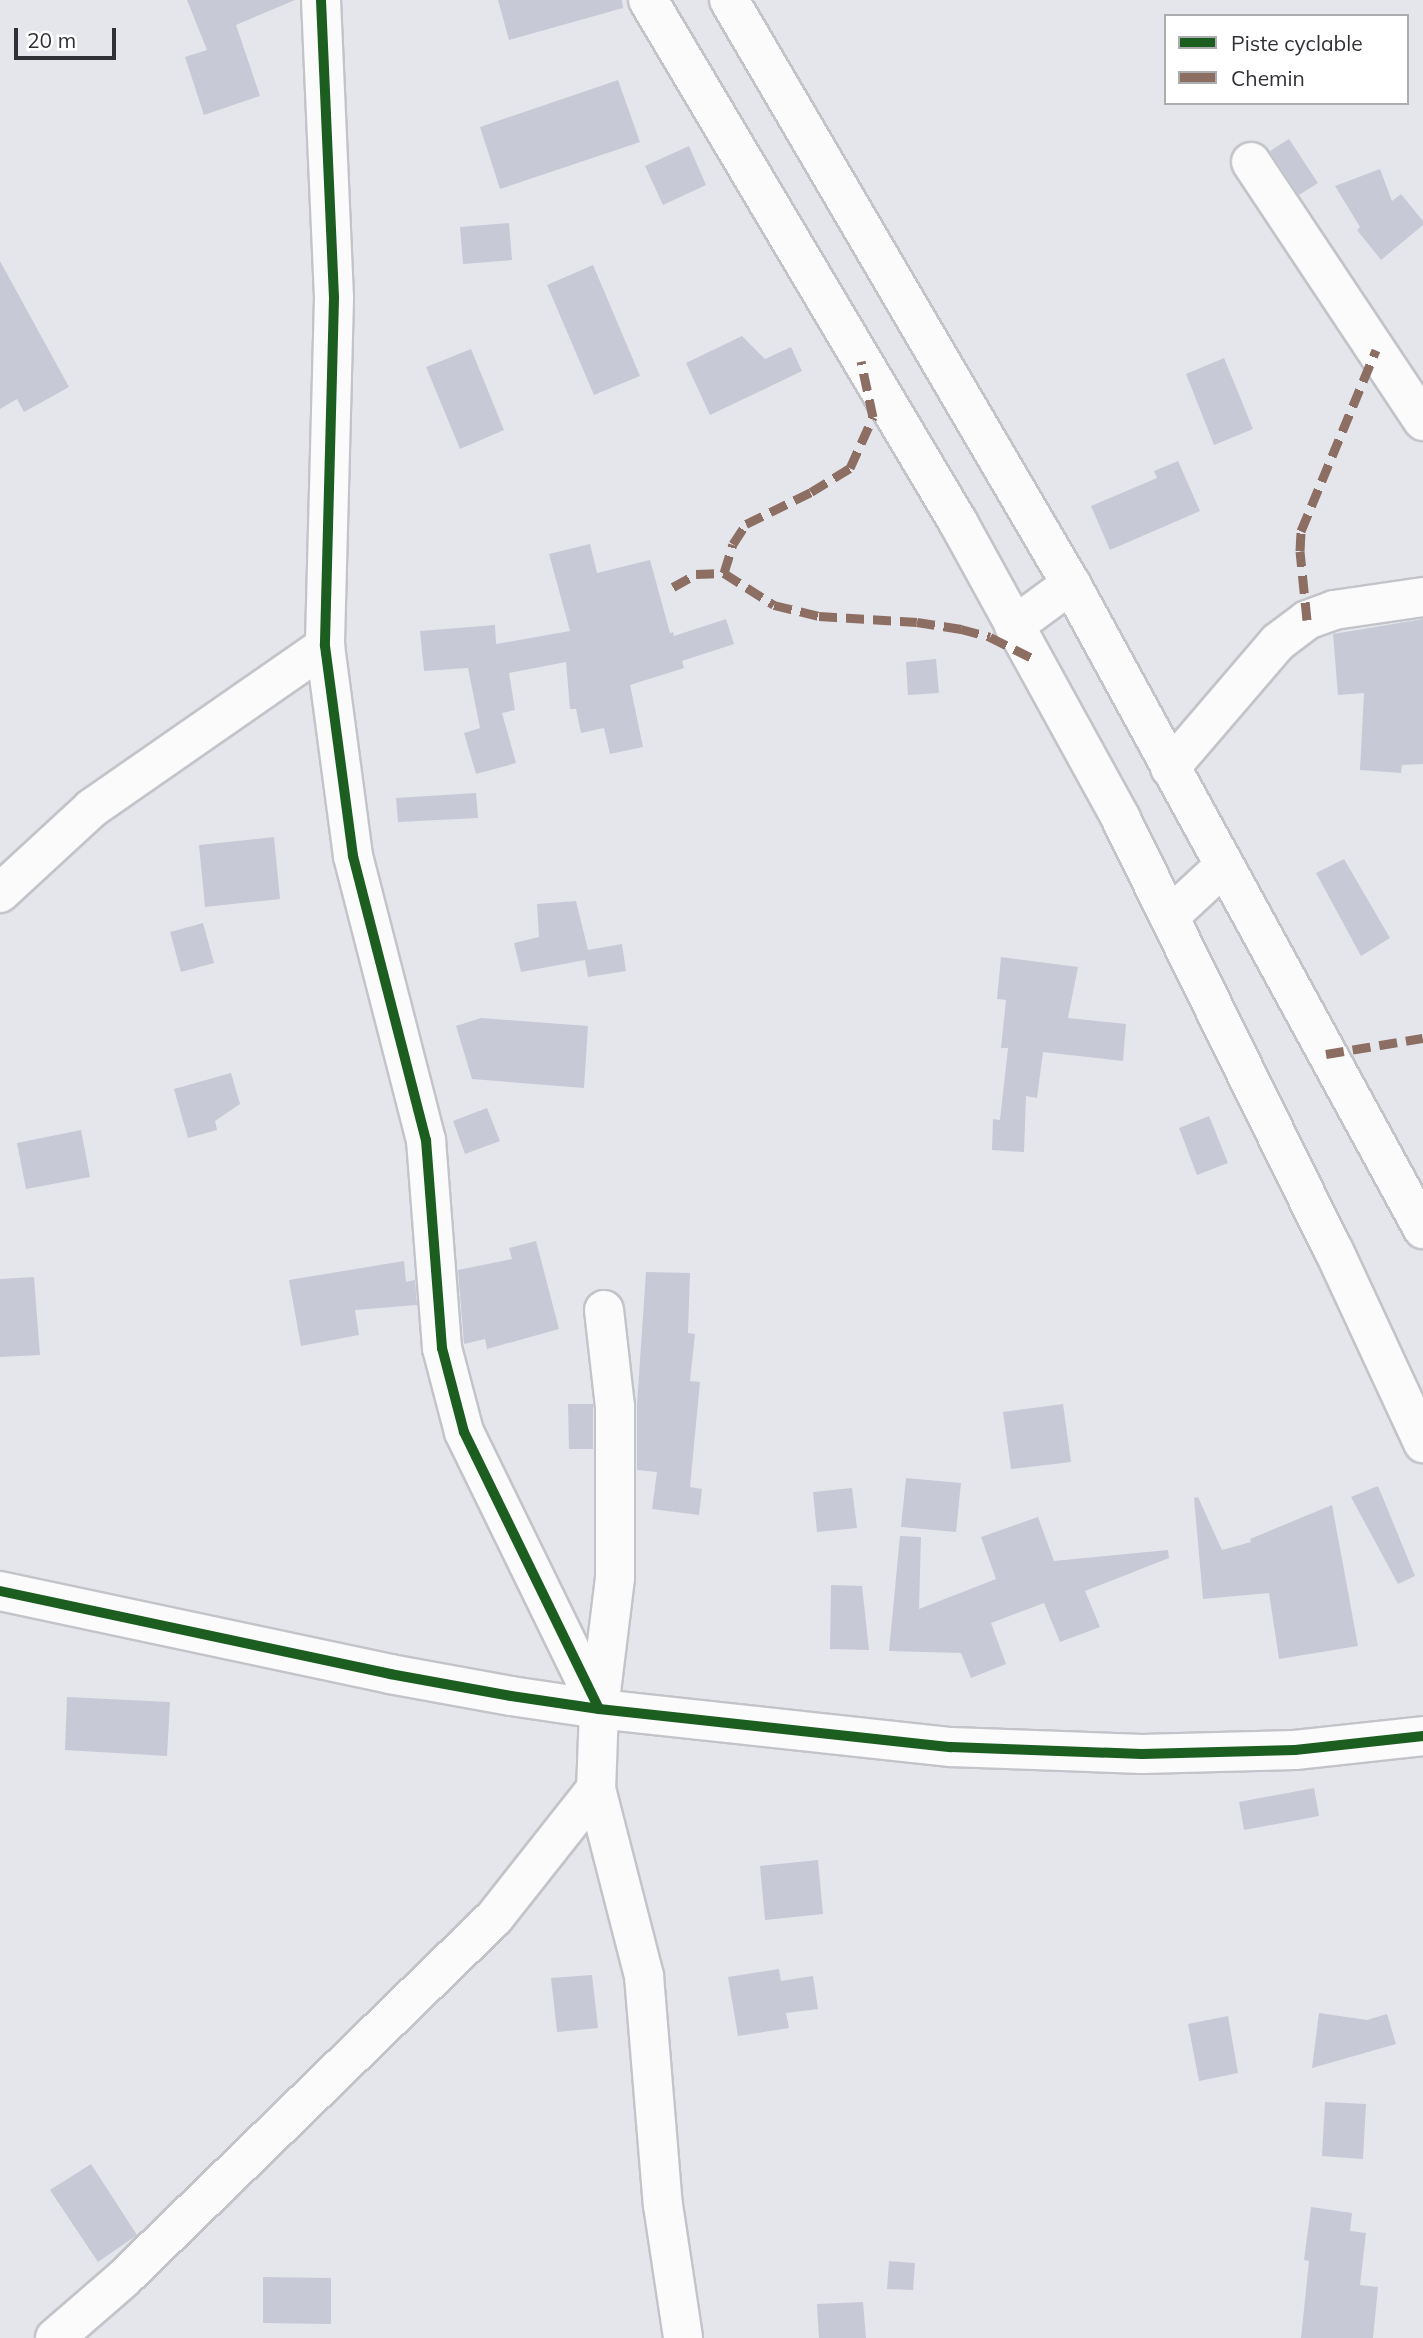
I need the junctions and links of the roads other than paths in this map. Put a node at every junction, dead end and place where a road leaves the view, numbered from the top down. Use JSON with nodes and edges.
{"nodes":[{"id":1,"x":321,"y":0,"type":"edge"},
{"id":2,"x":648,"y":0,"type":"edge"},
{"id":3,"x":729,"y":0,"type":"edge"},
{"id":4,"x":1251,"y":162,"type":"dead end"},
{"id":5,"x":1423,"y":421,"type":"edge"},
{"id":6,"x":1071,"y":584,"type":"junction"},
{"id":7,"x":1423,"y":597,"type":"edge"},
{"id":8,"x":1014,"y":626,"type":"junction"},
{"id":9,"x":324,"y":646,"type":"junction"},
{"id":10,"x":1170,"y":768,"type":"junction"},
{"id":11,"x":1224,"y":866,"type":"junction"},
{"id":12,"x":0,"y":893,"type":"edge"},
{"id":13,"x":1171,"y":915,"type":"junction"},
{"id":14,"x":1423,"y":1229,"type":"edge"},
{"id":15,"x":604,"y":1310,"type":"dead end"},
{"id":16,"x":1423,"y":1443,"type":"edge"},
{"id":17,"x":0,"y":1591,"type":"edge"},
{"id":18,"x":599,"y":1709,"type":"junction"},
{"id":19,"x":1423,"y":1736,"type":"edge"},
{"id":20,"x":596,"y":1789,"type":"junction"},
{"id":21,"x":55,"y":2338,"type":"edge"},
{"id":22,"x":683,"y":2338,"type":"edge"}],
"edges":[{"from":1,"to":9,"type":"street"},
{"from":2,"to":8,"type":"street"},
{"from":3,"to":6,"type":"street"},
{"from":4,"to":5,"type":"street"},
{"from":6,"to":8,"type":"street"},
{"from":6,"to":10,"type":"street"},
{"from":7,"to":10,"type":"street"},
{"from":8,"to":13,"type":"street"},
{"from":9,"to":12,"type":"street"},
{"from":9,"to":18,"type":"street"},
{"from":10,"to":11,"type":"street"},
{"from":11,"to":13,"type":"street"},
{"from":11,"to":14,"type":"street"},
{"from":13,"to":16,"type":"street"},
{"from":15,"to":18,"type":"street"},
{"from":17,"to":18,"type":"street"},
{"from":18,"to":19,"type":"street"},
{"from":18,"to":20,"type":"street"},
{"from":20,"to":21,"type":"street"},
{"from":20,"to":22,"type":"street"}]}
